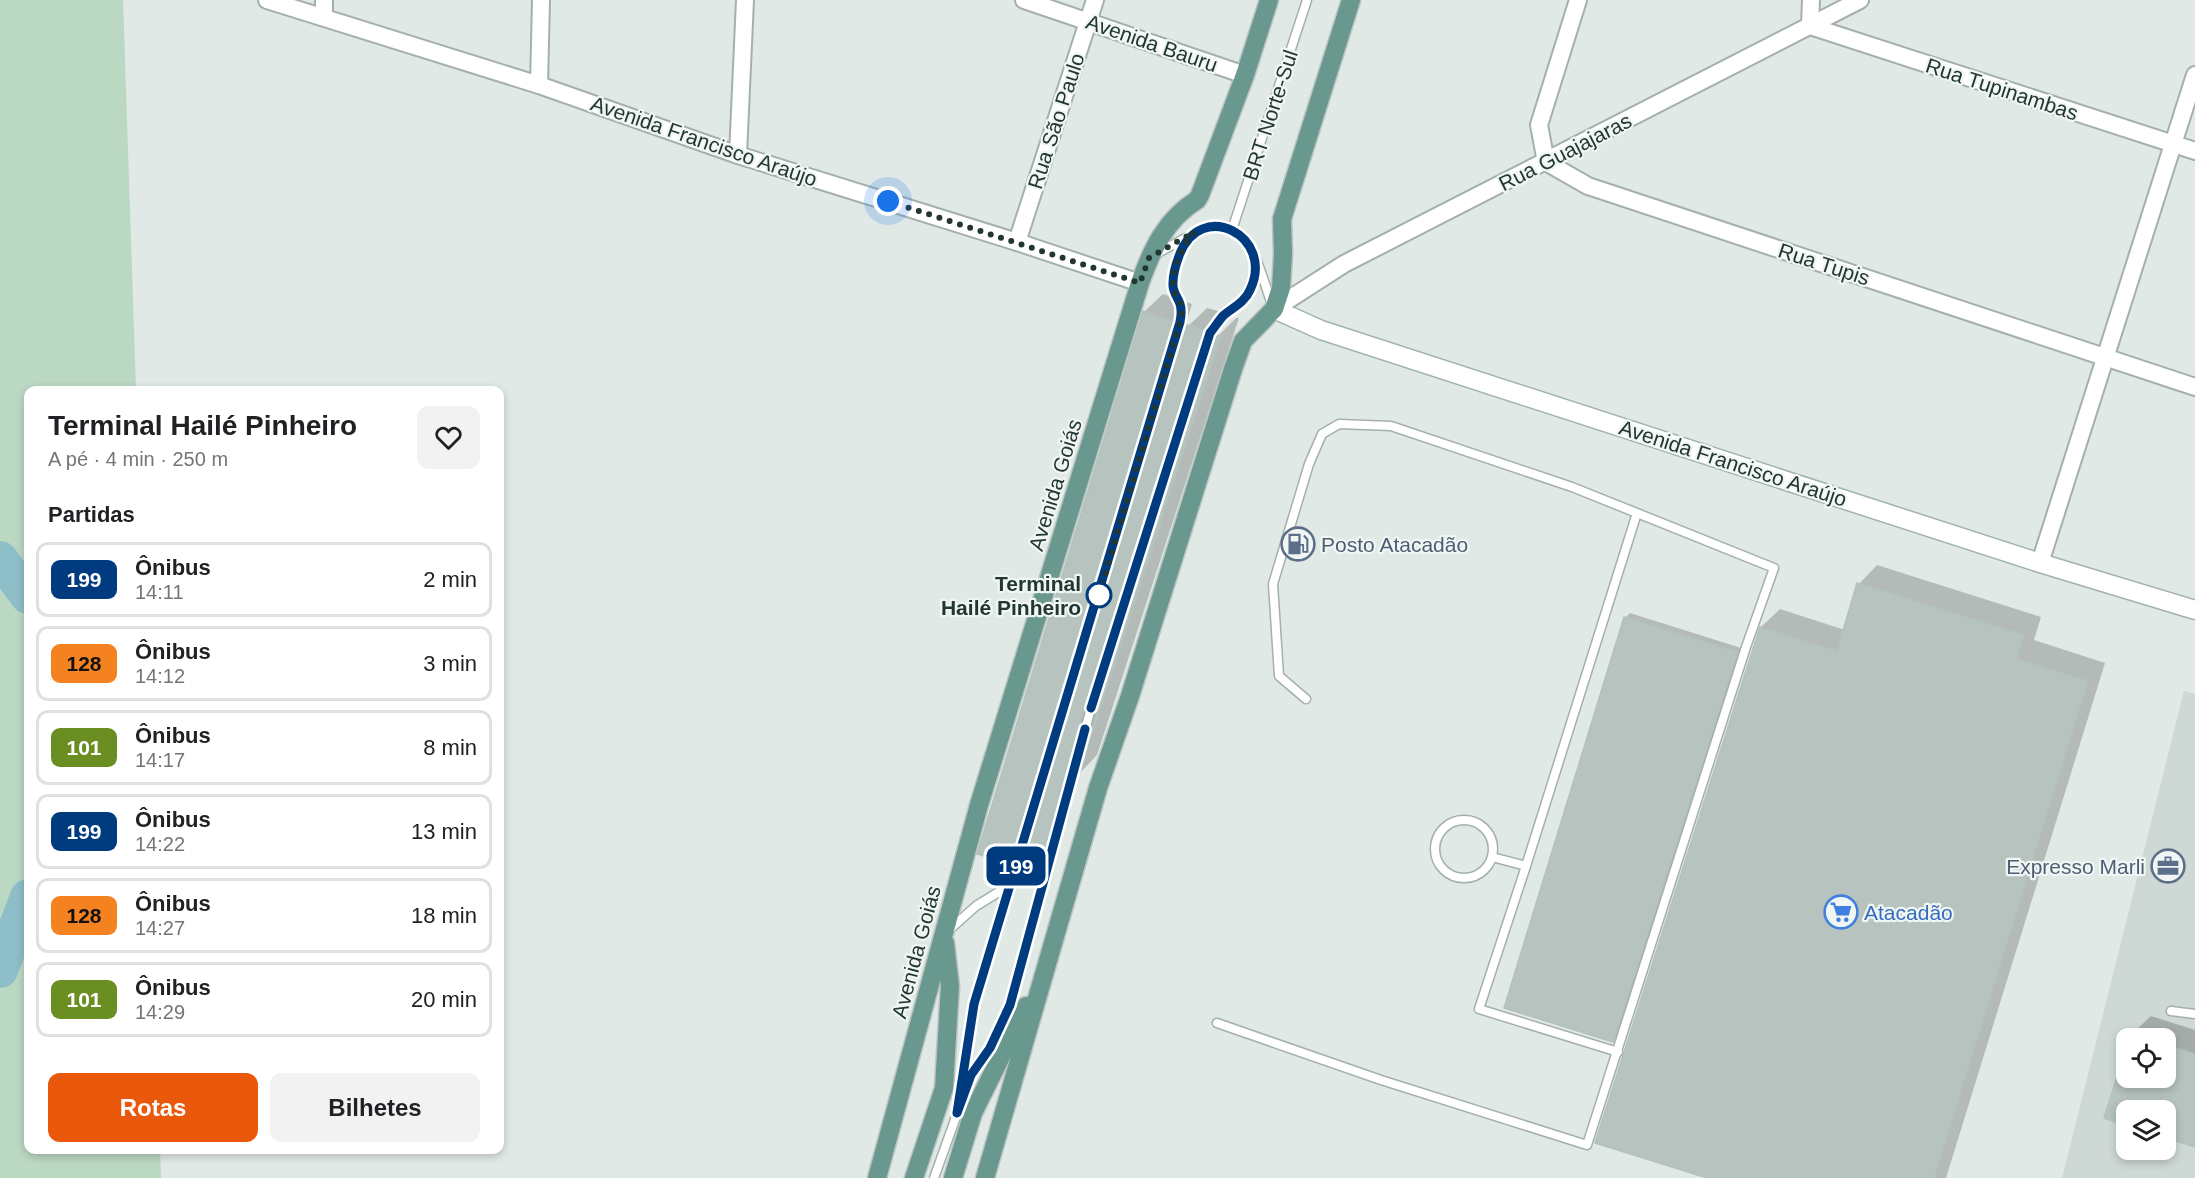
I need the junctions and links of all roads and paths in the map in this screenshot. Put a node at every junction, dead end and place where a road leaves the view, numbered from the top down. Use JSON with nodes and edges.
{"nodes":[{"id":1,"x":267,"y":0,"type":"edge"},
{"id":2,"x":324,"y":0,"type":"edge"},
{"id":3,"x":541,"y":0,"type":"edge"},
{"id":4,"x":744,"y":0,"type":"edge"},
{"id":5,"x":1024,"y":0,"type":"edge"},
{"id":6,"x":1095,"y":0,"type":"edge"},
{"id":7,"x":1269,"y":0,"type":"edge"},
{"id":8,"x":1307,"y":0,"type":"edge"},
{"id":9,"x":1351,"y":0,"type":"edge"},
{"id":10,"x":1578,"y":0,"type":"edge"},
{"id":11,"x":1811,"y":0,"type":"edge"},
{"id":12,"x":1860,"y":0,"type":"edge"},
{"id":13,"x":324,"y":17,"type":"junction"},
{"id":14,"x":1088,"y":20,"type":"junction"},
{"id":15,"x":1810,"y":26,"type":"junction"},
{"id":16,"x":1245,"y":75,"type":"junction"},
{"id":17,"x":2195,"y":75,"type":"edge"},
{"id":18,"x":539,"y":85,"type":"junction"},
{"id":19,"x":2173,"y":144,"type":"junction"},
{"id":20,"x":2195,"y":152,"type":"edge"},
{"id":21,"x":738,"y":155,"type":"junction"},
{"id":22,"x":1546,"y":162,"type":"junction"},
{"id":23,"x":1232,"y":230,"type":"junction"},
{"id":24,"x":1194,"y":232,"type":"junction"},
{"id":25,"x":1017,"y":242,"type":"junction"},
{"id":26,"x":1149,"y":258,"type":"junction"},
{"id":27,"x":1256,"y":263,"type":"junction"},
{"id":28,"x":1140,"y":283,"type":"junction"},
{"id":29,"x":1274,"y":309,"type":"junction"},
{"id":30,"x":2105,"y":357,"type":"junction"},
{"id":31,"x":2195,"y":387,"type":"edge"},
{"id":32,"x":1637,"y":513,"type":"junction"},
{"id":33,"x":2040,"y":562,"type":"junction"},
{"id":34,"x":2195,"y":610,"type":"edge"},
{"id":35,"x":1306,"y":699,"type":"dead end"},
{"id":36,"x":1492,"y":857,"type":"junction"},
{"id":37,"x":1526,"y":866,"type":"junction"},
{"id":38,"x":1010,"y":885,"type":"junction"},
{"id":39,"x":944,"y":935,"type":"junction"},
{"id":40,"x":1047,"y":962,"type":"junction"},
{"id":41,"x":2171,"y":1011,"type":"dead end"},
{"id":42,"x":2195,"y":1014,"type":"edge"},
{"id":43,"x":1217,"y":1023,"type":"dead end"},
{"id":44,"x":1618,"y":1052,"type":"junction"},
{"id":45,"x":965,"y":1113,"type":"junction"},
{"id":46,"x":877,"y":1178,"type":"edge"},
{"id":47,"x":914,"y":1178,"type":"edge"},
{"id":48,"x":934,"y":1178,"type":"edge"},
{"id":49,"x":953,"y":1178,"type":"edge"},
{"id":50,"x":985,"y":1178,"type":"edge"}],
"edges":[{"from":1,"to":13,"type":"street","name":"Avenida Francisco Araújo"},
{"from":2,"to":13,"type":"street"},
{"from":3,"to":18,"type":"street"},
{"from":4,"to":21,"type":"street"},
{"from":5,"to":14,"type":"street","name":"Avenida Bauru"},
{"from":6,"to":14,"type":"street","name":"Rua São Paulo"},
{"from":7,"to":16,"type":"main road","name":"Avenida Goiás"},
{"from":8,"to":23,"type":"lane","name":"BRT Norte-Sul"},
{"from":9,"to":29,"type":"main road"},
{"from":10,"to":22,"type":"street"},
{"from":11,"to":15,"type":"street"},
{"from":12,"to":15,"type":"street","name":"Rua Guajajaras"},
{"from":13,"to":18,"type":"street","name":"Avenida Francisco Araújo"},
{"from":14,"to":16,"type":"street","name":"Avenida Bauru"},
{"from":14,"to":25,"type":"street","name":"Rua São Paulo"},
{"from":15,"to":19,"type":"street","name":"Rua Tupinambas"},
{"from":15,"to":22,"type":"street","name":"Rua Guajajaras"},
{"from":16,"to":26,"type":"main road","name":"Avenida Goiás"},
{"from":17,"to":19,"type":"street"},
{"from":18,"to":21,"type":"street","name":"Avenida Francisco Araújo"},
{"from":19,"to":20,"type":"street","name":"Rua Tupinambas"},
{"from":19,"to":30,"type":"street"},
{"from":21,"to":25,"type":"street","name":"Avenida Francisco Araújo"},
{"from":22,"to":29,"type":"street","name":"Rua Guajajaras"},
{"from":22,"to":30,"type":"street","name":"Rua Tupis"},
{"from":23,"to":24,"type":"lane"},
{"from":23,"to":27,"type":"lane"},
{"from":24,"to":26,"type":"lane"},
{"from":24,"to":38,"type":"lane"},
{"from":25,"to":28,"type":"street","name":"Avenida Francisco Araújo"},
{"from":26,"to":28,"type":"main road","name":"Avenida Goiás"},
{"from":27,"to":29,"type":"lane"},
{"from":27,"to":45,"type":"lane"},
{"from":28,"to":39,"type":"main road","name":"Avenida Goiás"},
{"from":29,"to":33,"type":"street","name":"Avenida Francisco Araújo"},
{"from":29,"to":40,"type":"main road"},
{"from":30,"to":31,"type":"street","name":"Rua Tupis"},
{"from":30,"to":33,"type":"street"},
{"from":32,"to":35,"type":"lane"},
{"from":32,"to":37,"type":"lane"},
{"from":32,"to":44,"type":"lane"},
{"from":33,"to":34,"type":"street","name":"Avenida Francisco Araújo"},
{"from":36,"to":36,"type":"lane"},
{"from":36,"to":37,"type":"lane"},
{"from":37,"to":44,"type":"lane"},
{"from":38,"to":39,"type":"lane"},
{"from":38,"to":45,"type":"lane"},
{"from":39,"to":46,"type":"main road","name":"Avenida Goiás"},
{"from":39,"to":47,"type":"main road"},
{"from":40,"to":45,"type":"main road"},
{"from":40,"to":50,"type":"main road"},
{"from":41,"to":42,"type":"lane"},
{"from":43,"to":44,"type":"lane"},
{"from":45,"to":48,"type":"lane"},
{"from":45,"to":49,"type":"main road"}]}
